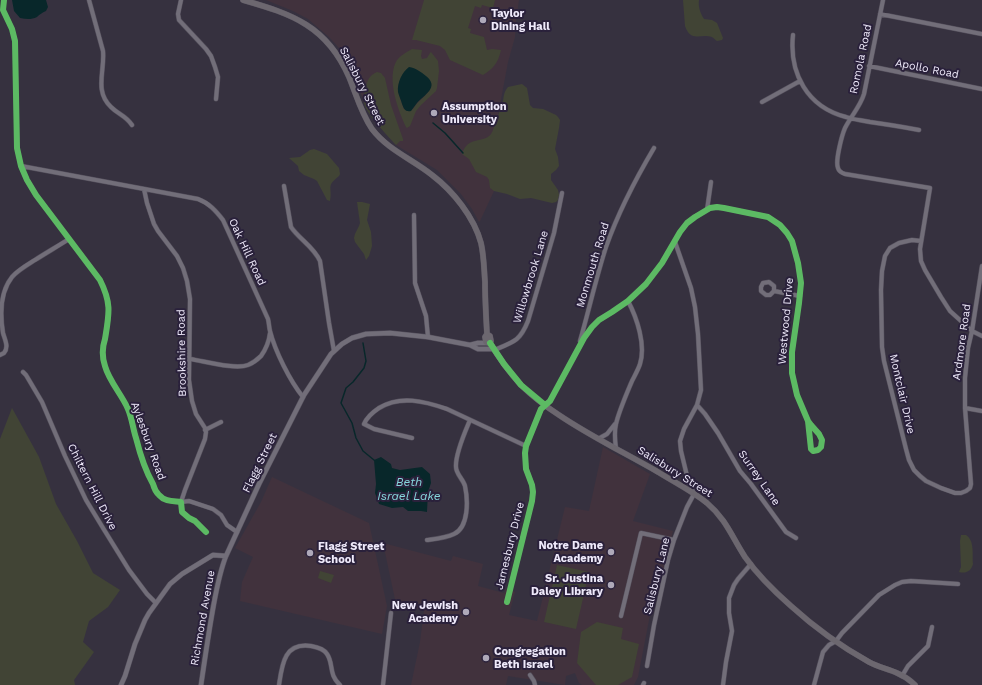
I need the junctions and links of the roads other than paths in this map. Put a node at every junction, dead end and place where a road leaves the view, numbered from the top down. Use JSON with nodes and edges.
{"nodes":[{"id":1,"x":4,"y":0,"type":"edge"},
{"id":2,"x":89,"y":0,"type":"edge"},
{"id":3,"x":181,"y":0,"type":"edge"},
{"id":4,"x":243,"y":0,"type":"edge"},
{"id":5,"x":883,"y":0,"type":"edge"},
{"id":6,"x":880,"y":14,"type":"junction"},
{"id":7,"x":982,"y":34,"type":"edge"},
{"id":8,"x":793,"y":35,"type":"dead end"},
{"id":9,"x":870,"y":66,"type":"junction"},
{"id":10,"x":800,"y":81,"type":"junction"},
{"id":11,"x":982,"y":89,"type":"edge"},
{"id":12,"x":216,"y":99,"type":"dead end"},
{"id":13,"x":762,"y":102,"type":"dead end"},
{"id":14,"x":851,"y":118,"type":"junction"},
{"id":15,"x":132,"y":125,"type":"dead end"},
{"id":16,"x":919,"y":130,"type":"dead end"},
{"id":17,"x":654,"y":148,"type":"dead end"},
{"id":18,"x":21,"y":166,"type":"junction"},
{"id":19,"x":711,"y":182,"type":"dead end"},
{"id":20,"x":284,"y":186,"type":"dead end"},
{"id":21,"x":144,"y":189,"type":"junction"},
{"id":22,"x":562,"y":193,"type":"dead end"},
{"id":23,"x":707,"y":210,"type":"junction"},
{"id":24,"x":414,"y":216,"type":"dead end"},
{"id":25,"x":69,"y":239,"type":"junction"},
{"id":26,"x":921,"y":241,"type":"junction"},
{"id":27,"x":675,"y":242,"type":"junction"},
{"id":28,"x":982,"y":266,"type":"edge"},
{"id":29,"x":774,"y":291,"type":"dead end"},
{"id":30,"x":800,"y":296,"type":"junction"},
{"id":31,"x":628,"y":301,"type":"junction"},
{"id":32,"x":270,"y":330,"type":"junction"},
{"id":33,"x":972,"y":331,"type":"junction"},
{"id":34,"x":982,"y":336,"type":"edge"},
{"id":35,"x":428,"y":337,"type":"junction"},
{"id":36,"x":492,"y":347,"type":"junction"},
{"id":37,"x":579,"y":348,"type":"junction"},
{"id":38,"x":334,"y":351,"type":"junction"},
{"id":39,"x":0,"y":355,"type":"edge"},
{"id":40,"x":190,"y":359,"type":"junction"},
{"id":41,"x":23,"y":372,"type":"dead end"},
{"id":42,"x":303,"y":397,"type":"junction"},
{"id":43,"x":546,"y":405,"type":"junction"},
{"id":44,"x":697,"y":405,"type":"junction"},
{"id":45,"x":965,"y":408,"type":"junction"},
{"id":46,"x":982,"y":410,"type":"edge"},
{"id":47,"x":470,"y":420,"type":"junction"},
{"id":48,"x":808,"y":421,"type":"junction"},
{"id":49,"x":221,"y":422,"type":"dead end"},
{"id":50,"x":616,"y":424,"type":"junction"},
{"id":51,"x":205,"y":430,"type":"junction"},
{"id":52,"x":412,"y":438,"type":"dead end"},
{"id":53,"x":598,"y":439,"type":"junction"},
{"id":54,"x":526,"y":446,"type":"junction"},
{"id":55,"x":616,"y":449,"type":"junction"},
{"id":56,"x":966,"y":491,"type":"joint"},
{"id":57,"x":694,"y":494,"type":"junction"},
{"id":58,"x":181,"y":502,"type":"junction"},
{"id":59,"x":206,"y":532,"type":"dead end"},
{"id":60,"x":237,"y":532,"type":"junction"},
{"id":61,"x":796,"y":538,"type":"dead end"},
{"id":62,"x":427,"y":540,"type":"dead end"},
{"id":63,"x":674,"y":540,"type":"junction"},
{"id":64,"x":226,"y":556,"type":"junction"},
{"id":65,"x":751,"y":564,"type":"junction"},
{"id":66,"x":958,"y":584,"type":"dead end"},
{"id":67,"x":507,"y":602,"type":"dead end"},
{"id":68,"x":156,"y":603,"type":"junction"},
{"id":69,"x":391,"y":613,"type":"dead end"},
{"id":70,"x":621,"y":616,"type":"dead end"},
{"id":71,"x":932,"y":627,"type":"dead end"},
{"id":72,"x":836,"y":641,"type":"junction"},
{"id":73,"x":647,"y":666,"type":"dead end"},
{"id":74,"x":530,"y":675,"type":"dead end"},
{"id":75,"x":902,"y":676,"type":"junction"},
{"id":76,"x":121,"y":685,"type":"edge"},
{"id":77,"x":201,"y":685,"type":"edge"},
{"id":78,"x":279,"y":685,"type":"edge"},
{"id":79,"x":340,"y":685,"type":"edge"},
{"id":80,"x":382,"y":685,"type":"edge"},
{"id":81,"x":535,"y":685,"type":"edge"},
{"id":82,"x":723,"y":685,"type":"edge"},
{"id":83,"x":814,"y":685,"type":"edge"},
{"id":84,"x":915,"y":685,"type":"edge"}],
"edges":[{"from":1,"to":18,"type":"street","name":"Aylesbury Road"},
{"from":2,"to":15,"type":"street"},
{"from":3,"to":12,"type":"street"},
{"from":4,"to":36,"type":"main road","name":"Salisbury Street"},
{"from":5,"to":6,"type":"street","name":"Romola Road"},
{"from":6,"to":7,"type":"street"},
{"from":6,"to":9,"type":"street","name":"Romola Road"},
{"from":8,"to":10,"type":"street"},
{"from":9,"to":11,"type":"street","name":"Apollo Road"},
{"from":9,"to":14,"type":"street","name":"Romola Road"},
{"from":10,"to":13,"type":"street"},
{"from":10,"to":14,"type":"street"},
{"from":14,"to":16,"type":"street"},
{"from":14,"to":26,"type":"street","name":"Romola Road"},
{"from":17,"to":37,"type":"street","name":"Monmouth Road"},
{"from":18,"to":21,"type":"street","name":"Oak Hill Road"},
{"from":18,"to":25,"type":"street","name":"Aylesbury Road"},
{"from":19,"to":23,"type":"street"},
{"from":20,"to":38,"type":"street"},
{"from":21,"to":32,"type":"street","name":"Oak Hill Road"},
{"from":21,"to":40,"type":"street","name":"Brookshire Road"},
{"from":22,"to":36,"type":"street","name":"Willowbrook Lane"},
{"from":23,"to":27,"type":"street","name":"Westwood Drive"},
{"from":23,"to":30,"type":"street","name":"Westwood Drive"},
{"from":24,"to":35,"type":"street"},
{"from":25,"to":39,"type":"street"},
{"from":25,"to":58,"type":"street","name":"Aylesbury Road"},
{"from":26,"to":33,"type":"street"},
{"from":26,"to":56,"type":"street","name":"Montclair Drive"},
{"from":27,"to":31,"type":"street","name":"Westwood Drive"},
{"from":27,"to":44,"type":"street"},
{"from":28,"to":33,"type":"street","name":"Ardmore Road"},
{"from":29,"to":30,"type":"street"},
{"from":30,"to":48,"type":"street","name":"Westwood Drive"},
{"from":31,"to":37,"type":"street","name":"Westwood Drive"},
{"from":31,"to":50,"type":"street"},
{"from":32,"to":40,"type":"street"},
{"from":32,"to":42,"type":"street","name":"Oak Hill Road"},
{"from":33,"to":34,"type":"street"},
{"from":33,"to":45,"type":"street","name":"Ardmore Road"},
{"from":35,"to":36,"type":"street","name":"Flagg Street"},
{"from":35,"to":38,"type":"street","name":"Flagg Street"},
{"from":36,"to":43,"type":"main road","name":"Salisbury Street"},
{"from":37,"to":43,"type":"street","name":"Westwood Drive"},
{"from":38,"to":42,"type":"street","name":"Flagg Street"},
{"from":40,"to":51,"type":"street","name":"Brookshire Road"},
{"from":41,"to":68,"type":"street","name":"Chiltern Hill Drive"},
{"from":42,"to":60,"type":"street","name":"Flagg Street"},
{"from":43,"to":53,"type":"main road","name":"Salisbury Street"},
{"from":43,"to":54,"type":"street","name":"Jamesbury Drive"},
{"from":44,"to":57,"type":"street"},
{"from":44,"to":61,"type":"street","name":"Surrey Lane"},
{"from":45,"to":46,"type":"street"},
{"from":45,"to":56,"type":"street","name":"Ardmore Road"},
{"from":47,"to":52,"type":"street"},
{"from":47,"to":54,"type":"street"},
{"from":47,"to":62,"type":"street"},
{"from":48,"to":48,"type":"street","name":"Westwood Drive"},
{"from":49,"to":51,"type":"street"},
{"from":50,"to":53,"type":"street"},
{"from":50,"to":55,"type":"street"},
{"from":51,"to":58,"type":"street"},
{"from":53,"to":55,"type":"main road","name":"Salisbury Street"},
{"from":54,"to":67,"type":"street","name":"Jamesbury Drive"},
{"from":55,"to":57,"type":"main road","name":"Salisbury Street"},
{"from":57,"to":63,"type":"street","name":"Salisbury Lane"},
{"from":57,"to":65,"type":"main road","name":"Salisbury Street"},
{"from":58,"to":59,"type":"street"},
{"from":58,"to":60,"type":"street"},
{"from":60,"to":64,"type":"street","name":"Flagg Street"},
{"from":63,"to":70,"type":"street"},
{"from":63,"to":73,"type":"street","name":"Salisbury Lane"},
{"from":64,"to":68,"type":"street"},
{"from":64,"to":77,"type":"street","name":"Richmond Avenue"},
{"from":65,"to":72,"type":"main road","name":"Salisbury Street"},
{"from":65,"to":82,"type":"street"},
{"from":66,"to":72,"type":"street"},
{"from":68,"to":76,"type":"street"},
{"from":69,"to":80,"type":"street"},
{"from":71,"to":75,"type":"street"},
{"from":72,"to":75,"type":"main road","name":"Salisbury Street"},
{"from":72,"to":83,"type":"street"},
{"from":74,"to":81,"type":"street"},
{"from":75,"to":84,"type":"main road","name":"Salisbury Street"},
{"from":78,"to":79,"type":"street"}]}
